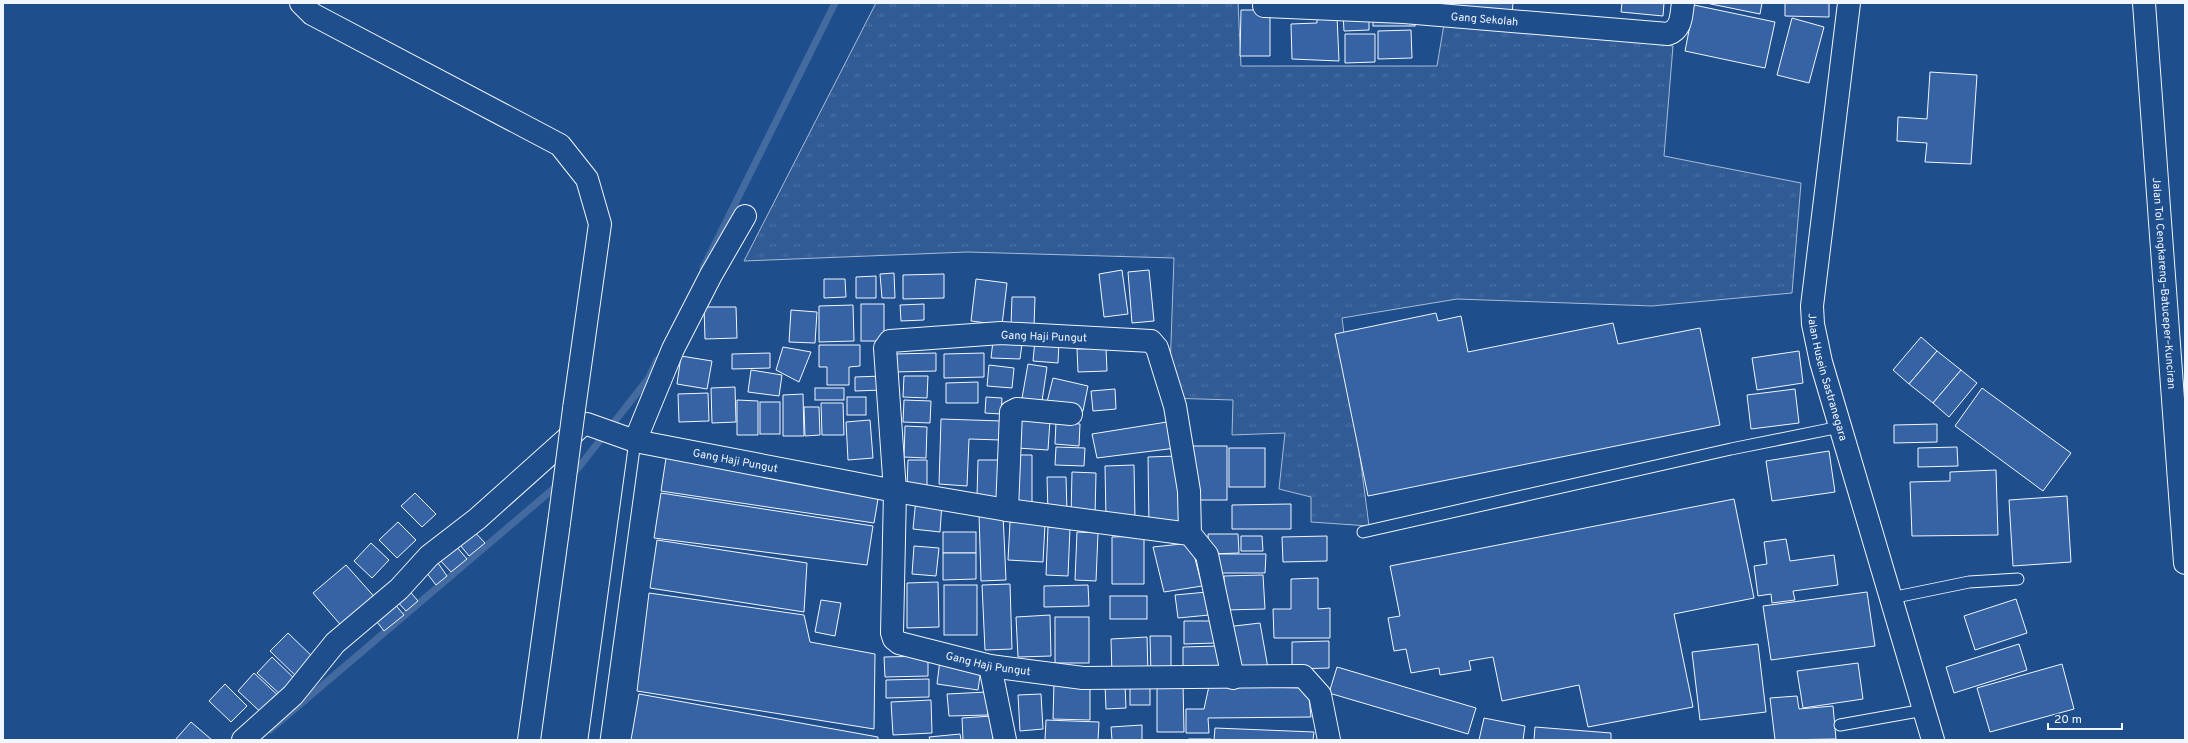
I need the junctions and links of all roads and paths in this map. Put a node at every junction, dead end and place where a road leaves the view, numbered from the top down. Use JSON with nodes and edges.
{"nodes":[{"id":1,"x":301,"y":3,"type":"edge"},
{"id":2,"x":1683,"y":3,"type":"edge"},
{"id":3,"x":1849,"y":3,"type":"edge"},
{"id":4,"x":2144,"y":3,"type":"edge"},
{"id":5,"x":1264,"y":6,"type":"dead end"},
{"id":6,"x":745,"y":216,"type":"dead end"},
{"id":7,"x":1071,"y":414,"type":"dead end"},
{"id":8,"x":1840,"y":427,"type":"junction"},
{"id":9,"x":629,"y":439,"type":"junction"},
{"id":10,"x":895,"y":491,"type":"junction"},
{"id":11,"x":1007,"y":510,"type":"junction"},
{"id":12,"x":1363,"y":532,"type":"dead end"},
{"id":13,"x":1190,"y":534,"type":"junction"},
{"id":14,"x":2185,"y":563,"type":"edge"},
{"id":15,"x":2018,"y":579,"type":"dead end"},
{"id":16,"x":1891,"y":598,"type":"junction"},
{"id":17,"x":990,"y":666,"type":"junction"},
{"id":18,"x":1233,"y":678,"type":"junction"},
{"id":19,"x":1924,"y":710,"type":"junction"},
{"id":20,"x":1840,"y":725,"type":"dead end"},
{"id":21,"x":243,"y":740,"type":"edge"},
{"id":22,"x":529,"y":740,"type":"edge"},
{"id":23,"x":594,"y":740,"type":"edge"},
{"id":24,"x":1005,"y":740,"type":"edge"},
{"id":25,"x":1329,"y":740,"type":"edge"},
{"id":26,"x":1933,"y":740,"type":"edge"}],
"edges":[{"from":1,"to":22,"type":"main road","bridge":true},
{"from":2,"to":5,"type":"main road","name":"Gang Sekolah"},
{"from":3,"to":8,"type":"main road","name":"Jalan Husein Sastranegara"},
{"from":4,"to":14,"type":"main road","name":"Jalan Tol Cengkareng–Batuceper–Kunciran"},
{"from":6,"to":9,"type":"main road"},
{"from":7,"to":11,"type":"main road"},
{"from":8,"to":12,"type":"lane"},
{"from":8,"to":16,"type":"main road","name":"Jalan Husein Sastranegara"},
{"from":9,"to":10,"type":"main road","name":"Gang Haji Pungut"},
{"from":9,"to":21,"type":"main road","name":"Gang Haji Pungut"},
{"from":9,"to":23,"type":"lane"},
{"from":10,"to":11,"type":"main road","name":"Gang Haji Pungut"},
{"from":10,"to":13,"type":"main road","name":"Gang Haji Pungut"},
{"from":10,"to":17,"type":"main road","name":"Gang Haji Pungut"},
{"from":11,"to":13,"type":"main road","name":"Gang Haji Pungut"},
{"from":13,"to":18,"type":"main road"},
{"from":15,"to":16,"type":"lane"},
{"from":16,"to":19,"type":"main road","name":"Jalan Husein Sastranegara"},
{"from":17,"to":18,"type":"main road","name":"Gang Haji Pungut"},
{"from":17,"to":24,"type":"main road"},
{"from":18,"to":25,"type":"main road","name":"Gang Haji Pungut"},
{"from":19,"to":20,"type":"lane"},
{"from":19,"to":26,"type":"main road","name":"Jalan Husein Sastranegara"}]}
